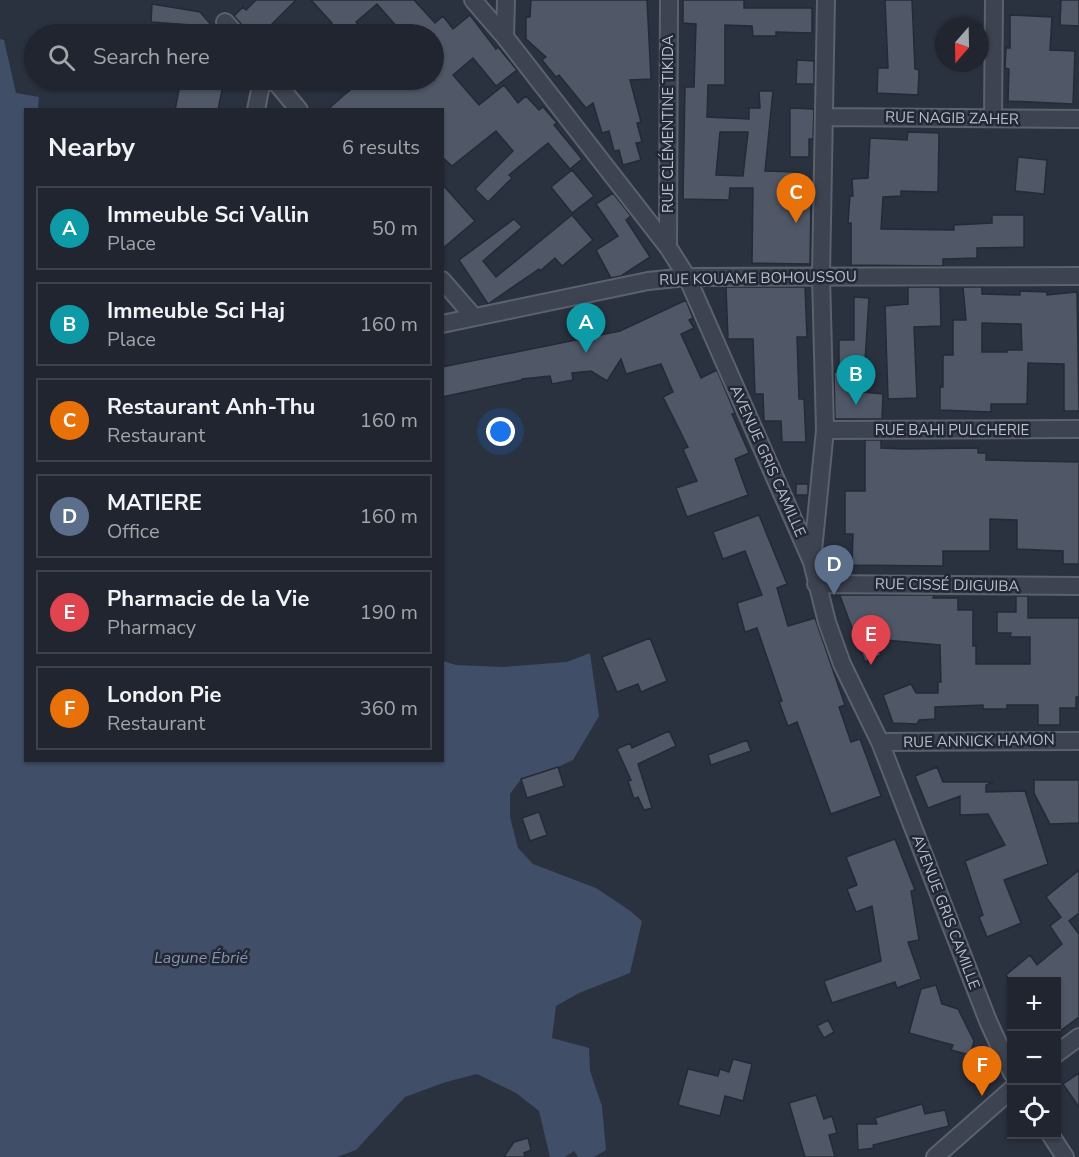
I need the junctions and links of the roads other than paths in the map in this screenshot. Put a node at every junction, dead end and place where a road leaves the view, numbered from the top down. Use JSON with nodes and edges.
{"nodes":[{"id":1,"x":473,"y":0,"type":"edge"},
{"id":2,"x":506,"y":0,"type":"edge"},
{"id":3,"x":669,"y":0,"type":"edge"},
{"id":4,"x":826,"y":0,"type":"edge"},
{"id":5,"x":994,"y":0,"type":"edge"},
{"id":6,"x":505,"y":37,"type":"junction"},
{"id":7,"x":260,"y":90,"type":"edge"},
{"id":8,"x":282,"y":90,"type":"edge"},
{"id":9,"x":256,"y":108,"type":"edge"},
{"id":10,"x":297,"y":108,"type":"edge"},
{"id":11,"x":825,"y":117,"type":"junction"},
{"id":12,"x":993,"y":118,"type":"junction"},
{"id":13,"x":1079,"y":119,"type":"edge"},
{"id":14,"x":668,"y":247,"type":"junction"},
{"id":15,"x":821,"y":276,"type":"junction"},
{"id":16,"x":1079,"y":276,"type":"edge"},
{"id":17,"x":687,"y":277,"type":"junction"},
{"id":18,"x":444,"y":282,"type":"edge"},
{"id":19,"x":474,"y":317,"type":"junction"},
{"id":20,"x":444,"y":324,"type":"edge"},
{"id":21,"x":1079,"y":429,"type":"edge"},
{"id":22,"x":825,"y":430,"type":"junction"},
{"id":23,"x":812,"y":562,"type":"junction"},
{"id":24,"x":816,"y":584,"type":"junction"},
{"id":25,"x":1079,"y":586,"type":"edge"},
{"id":26,"x":1079,"y":741,"type":"edge"},
{"id":27,"x":880,"y":742,"type":"junction"},
{"id":28,"x":1079,"y":1037,"type":"edge"},
{"id":29,"x":1061,"y":1050,"type":"edge"},
{"id":30,"x":1007,"y":1064,"type":"edge"},
{"id":31,"x":1007,"y":1093,"type":"edge"},
{"id":32,"x":1053,"y":1139,"type":"edge"},
{"id":33,"x":935,"y":1157,"type":"edge"},
{"id":34,"x":1065,"y":1157,"type":"edge"}],
"edges":[{"from":1,"to":6,"type":"street","name":"AVENUE GRIS CAMILLE"},
{"from":2,"to":6,"type":"street"},
{"from":3,"to":14,"type":"street","name":"RUE CLÉMENTINE TIKIDA"},
{"from":4,"to":11,"type":"street"},
{"from":5,"to":12,"type":"street"},
{"from":6,"to":14,"type":"street","name":"AVENUE GRIS CAMILLE"},
{"from":7,"to":9,"type":"street"},
{"from":8,"to":10,"type":"street"},
{"from":11,"to":12,"type":"street","name":"RUE NAGIB ZAHER"},
{"from":11,"to":15,"type":"street"},
{"from":12,"to":13,"type":"street","name":"RUE NAGIB ZAHER"},
{"from":14,"to":17,"type":"street","name":"AVENUE GRIS CAMILLE"},
{"from":15,"to":16,"type":"street","name":"RUE KOUAME BOHOUSSOU"},
{"from":15,"to":17,"type":"street","name":"RUE KOUAME BOHOUSSOU"},
{"from":15,"to":22,"type":"street"},
{"from":17,"to":19,"type":"street","name":"RUE KOUAME BOHOUSSOU"},
{"from":17,"to":23,"type":"street","name":"AVENUE GRIS CAMILLE"},
{"from":18,"to":19,"type":"street"},
{"from":19,"to":20,"type":"street","name":"RUE KOUAME BOHOUSSOU"},
{"from":21,"to":22,"type":"street","name":"RUE BAHI PULCHERIE"},
{"from":22,"to":23,"type":"street"},
{"from":23,"to":24,"type":"street","name":"AVENUE GRIS CAMILLE"},
{"from":24,"to":25,"type":"street","name":"RUE CISSÉ DJIGUIBA"},
{"from":24,"to":27,"type":"street","name":"AVENUE GRIS CAMILLE"},
{"from":26,"to":27,"type":"street","name":"RUE ANNICK HAMON"},
{"from":27,"to":30,"type":"street","name":"AVENUE GRIS CAMILLE"},
{"from":28,"to":29,"type":"street"},
{"from":31,"to":33,"type":"street"},
{"from":32,"to":34,"type":"street"}]}
